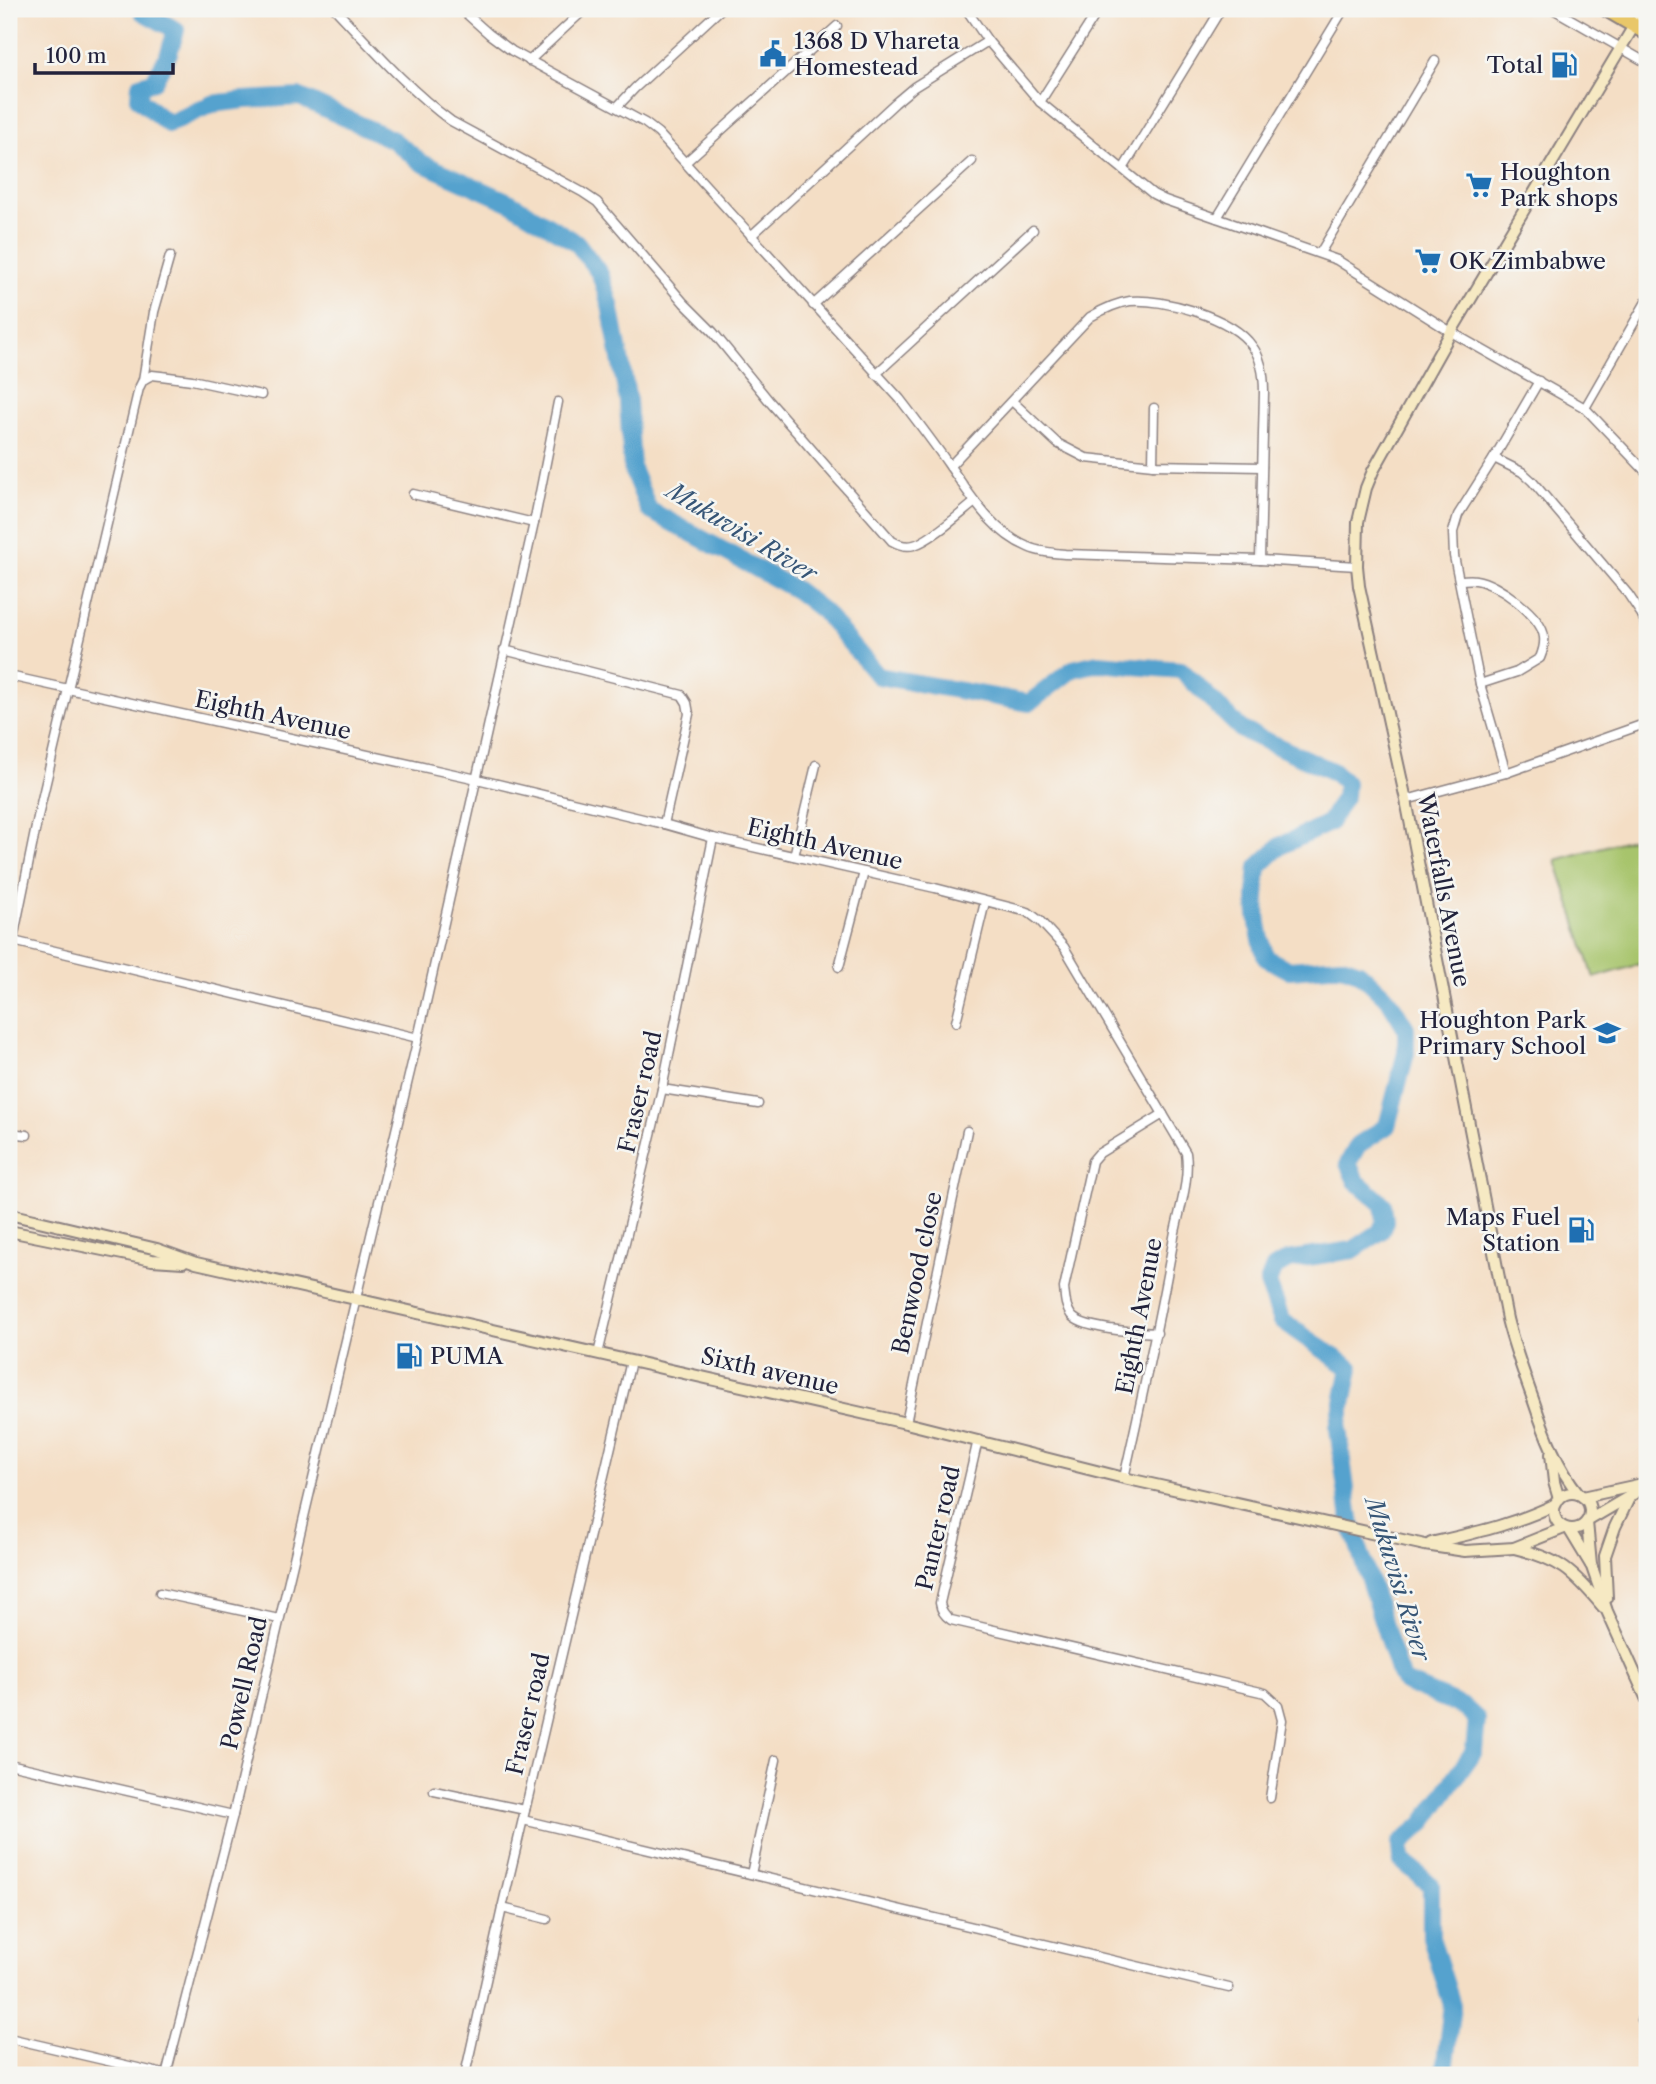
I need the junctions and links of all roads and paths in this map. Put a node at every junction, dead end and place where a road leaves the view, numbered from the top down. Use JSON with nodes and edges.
{"nodes":[{"id":1,"x":335,"y":9,"type":"edge"},
{"id":2,"x":461,"y":9,"type":"edge"},
{"id":3,"x":585,"y":9,"type":"edge"},
{"id":4,"x":721,"y":9,"type":"edge"},
{"id":5,"x":966,"y":9,"type":"edge"},
{"id":6,"x":1099,"y":9,"type":"edge"},
{"id":7,"x":1222,"y":9,"type":"edge"},
{"id":8,"x":1344,"y":9,"type":"edge"},
{"id":9,"x":1553,"y":9,"type":"edge"},
{"id":10,"x":1606,"y":9,"type":"edge"},
{"id":11,"x":1644,"y":9,"type":"edge"},
{"id":12,"x":1634,"y":25,"type":"junction"},
{"id":13,"x":837,"y":26,"type":"dead end"},
{"id":14,"x":1647,"y":33,"type":"edge"},
{"id":15,"x":988,"y":41,"type":"junction"},
{"id":16,"x":1620,"y":47,"type":"junction"},
{"id":17,"x":529,"y":61,"type":"junction"},
{"id":18,"x":1435,"y":61,"type":"dead end"},
{"id":19,"x":1647,"y":63,"type":"edge"},
{"id":20,"x":1040,"y":102,"type":"junction"},
{"id":21,"x":617,"y":107,"type":"junction"},
{"id":22,"x":972,"y":161,"type":"dead end"},
{"id":23,"x":686,"y":162,"type":"junction"},
{"id":24,"x":1123,"y":169,"type":"junction"},
{"id":25,"x":1217,"y":218,"type":"junction"},
{"id":26,"x":1033,"y":230,"type":"dead end"},
{"id":27,"x":751,"y":236,"type":"junction"},
{"id":28,"x":1320,"y":253,"type":"junction"},
{"id":29,"x":170,"y":256,"type":"dead end"},
{"id":30,"x":1647,"y":300,"type":"edge"},
{"id":31,"x":814,"y":305,"type":"junction"},
{"id":32,"x":1451,"y":332,"type":"junction"},
{"id":33,"x":876,"y":374,"type":"junction"},
{"id":34,"x":143,"y":380,"type":"junction"},
{"id":35,"x":1539,"y":381,"type":"junction"},
{"id":36,"x":261,"y":395,"type":"dead end"},
{"id":37,"x":1012,"y":401,"type":"junction"},
{"id":38,"x":558,"y":402,"type":"dead end"},
{"id":39,"x":1154,"y":408,"type":"dead end"},
{"id":40,"x":1586,"y":408,"type":"junction"},
{"id":41,"x":1494,"y":458,"type":"junction"},
{"id":42,"x":1153,"y":465,"type":"junction"},
{"id":43,"x":950,"y":466,"type":"junction"},
{"id":44,"x":1262,"y":467,"type":"junction"},
{"id":45,"x":1647,"y":473,"type":"edge"},
{"id":46,"x":413,"y":494,"type":"dead end"},
{"id":47,"x":975,"y":502,"type":"junction"},
{"id":48,"x":534,"y":523,"type":"junction"},
{"id":49,"x":1260,"y":560,"type":"junction"},
{"id":50,"x":1357,"y":566,"type":"junction"},
{"id":51,"x":1460,"y":580,"type":"junction"},
{"id":52,"x":1647,"y":628,"type":"edge"},
{"id":53,"x":504,"y":650,"type":"junction"},
{"id":54,"x":9,"y":676,"type":"edge"},
{"id":55,"x":1480,"y":684,"type":"junction"},
{"id":56,"x":69,"y":689,"type":"junction"},
{"id":57,"x":1647,"y":723,"type":"edge"},
{"id":58,"x":816,"y":765,"type":"dead end"},
{"id":59,"x":1506,"y":773,"type":"junction"},
{"id":60,"x":477,"y":779,"type":"junction"},
{"id":61,"x":1406,"y":800,"type":"junction"},
{"id":62,"x":664,"y":824,"type":"junction"},
{"id":63,"x":713,"y":838,"type":"junction"},
{"id":64,"x":794,"y":856,"type":"junction"},
{"id":65,"x":864,"y":872,"type":"junction"},
{"id":66,"x":985,"y":902,"type":"junction"},
{"id":67,"x":11,"y":941,"type":"edge"},
{"id":68,"x":9,"y":959,"type":"edge"},
{"id":69,"x":839,"y":967,"type":"dead end"},
{"id":70,"x":956,"y":1022,"type":"dead end"},
{"id":71,"x":418,"y":1038,"type":"junction"},
{"id":72,"x":662,"y":1088,"type":"junction"},
{"id":73,"x":758,"y":1104,"type":"dead end"},
{"id":74,"x":1163,"y":1114,"type":"junction"},
{"id":75,"x":967,"y":1131,"type":"dead end"},
{"id":76,"x":9,"y":1133,"type":"edge"},
{"id":77,"x":27,"y":1135,"type":"dead end"},
{"id":78,"x":9,"y":1214,"type":"edge"},
{"id":79,"x":9,"y":1231,"type":"edge"},
{"id":80,"x":196,"y":1263,"type":"junction"},
{"id":81,"x":355,"y":1298,"type":"junction"},
{"id":82,"x":1157,"y":1333,"type":"junction"},
{"id":83,"x":598,"y":1354,"type":"junction"},
{"id":84,"x":631,"y":1361,"type":"junction"},
{"id":85,"x":906,"y":1423,"type":"junction"},
{"id":86,"x":978,"y":1440,"type":"junction"},
{"id":87,"x":1550,"y":1448,"type":"junction"},
{"id":88,"x":1124,"y":1478,"type":"junction"},
{"id":89,"x":1647,"y":1485,"type":"edge"},
{"id":90,"x":1581,"y":1496,"type":"junction"},
{"id":91,"x":1629,"y":1498,"type":"junction"},
{"id":92,"x":1557,"y":1502,"type":"junction"},
{"id":93,"x":1588,"y":1521,"type":"junction"},
{"id":94,"x":1567,"y":1529,"type":"junction"},
{"id":95,"x":1425,"y":1545,"type":"junction"},
{"id":96,"x":1514,"y":1548,"type":"junction"},
{"id":97,"x":1592,"y":1567,"type":"junction"},
{"id":98,"x":160,"y":1593,"type":"dead end"},
{"id":99,"x":1607,"y":1611,"type":"junction"},
{"id":100,"x":279,"y":1619,"type":"junction"},
{"id":101,"x":1647,"y":1700,"type":"edge"},
{"id":102,"x":776,"y":1760,"type":"dead end"},
{"id":103,"x":9,"y":1764,"type":"edge"},
{"id":104,"x":434,"y":1791,"type":"dead end"},
{"id":105,"x":1270,"y":1798,"type":"dead end"},
{"id":106,"x":233,"y":1815,"type":"junction"},
{"id":107,"x":524,"y":1815,"type":"junction"},
{"id":108,"x":751,"y":1874,"type":"junction"},
{"id":109,"x":502,"y":1908,"type":"junction"},
{"id":110,"x":547,"y":1919,"type":"dead end"},
{"id":111,"x":1229,"y":1988,"type":"dead end"},
{"id":112,"x":9,"y":2038,"type":"edge"},
{"id":113,"x":167,"y":2075,"type":"edge"},
{"id":114,"x":466,"y":2075,"type":"edge"}],
"edges":[{"from":1,"to":47,"type":"street"},
{"from":2,"to":17,"type":"street"},
{"from":3,"to":17,"type":"street"},
{"from":4,"to":21,"type":"street"},
{"from":5,"to":15,"type":"street"},
{"from":6,"to":20,"type":"street"},
{"from":7,"to":24,"type":"street"},
{"from":8,"to":25,"type":"street"},
{"from":9,"to":16,"type":"street"},
{"from":10,"to":12,"type":"highway"},
{"from":11,"to":12,"type":"main road","name":"Waterfalls Avenue"},
{"from":12,"to":14,"type":"highway"},
{"from":12,"to":16,"type":"main road","name":"Waterfalls Avenue"},
{"from":13,"to":23,"type":"street"},
{"from":15,"to":20,"type":"street"},
{"from":15,"to":27,"type":"street"},
{"from":16,"to":19,"type":"street"},
{"from":16,"to":32,"type":"main road","name":"Waterfalls Avenue"},
{"from":17,"to":21,"type":"street"},
{"from":18,"to":28,"type":"street"},
{"from":20,"to":24,"type":"street"},
{"from":21,"to":23,"type":"street"},
{"from":22,"to":31,"type":"street"},
{"from":23,"to":27,"type":"street"},
{"from":24,"to":25,"type":"street"},
{"from":25,"to":28,"type":"street"},
{"from":26,"to":33,"type":"street"},
{"from":27,"to":31,"type":"street"},
{"from":28,"to":32,"type":"street"},
{"from":29,"to":34,"type":"street"},
{"from":30,"to":40,"type":"street"},
{"from":31,"to":33,"type":"street"},
{"from":32,"to":35,"type":"street"},
{"from":32,"to":50,"type":"main road","name":"Waterfalls Avenue"},
{"from":33,"to":43,"type":"street"},
{"from":34,"to":36,"type":"street"},
{"from":34,"to":56,"type":"street"},
{"from":35,"to":40,"type":"street"},
{"from":35,"to":41,"type":"street"},
{"from":37,"to":42,"type":"street"},
{"from":37,"to":43,"type":"street"},
{"from":37,"to":44,"type":"street"},
{"from":38,"to":48,"type":"street","name":"Powell Road"},
{"from":39,"to":42,"type":"street"},
{"from":40,"to":45,"type":"street"},
{"from":41,"to":51,"type":"street"},
{"from":41,"to":52,"type":"street"},
{"from":42,"to":44,"type":"street"},
{"from":43,"to":47,"type":"street"},
{"from":44,"to":49,"type":"street"},
{"from":46,"to":48,"type":"street"},
{"from":47,"to":49,"type":"street"},
{"from":48,"to":53,"type":"street","name":"Powell Road"},
{"from":49,"to":50,"type":"street"},
{"from":50,"to":61,"type":"main road","name":"Waterfalls Avenue"},
{"from":51,"to":55,"type":"street"},
{"from":51,"to":55,"type":"street"},
{"from":53,"to":60,"type":"street","name":"Powell Road"},
{"from":53,"to":62,"type":"street"},
{"from":54,"to":56,"type":"street","name":"Eighth Avenue"},
{"from":55,"to":59,"type":"street"},
{"from":56,"to":60,"type":"street","name":"Eighth Avenue"},
{"from":56,"to":67,"type":"street"},
{"from":57,"to":59,"type":"street"},
{"from":58,"to":64,"type":"street"},
{"from":59,"to":61,"type":"street"},
{"from":60,"to":62,"type":"street","name":"Eighth Avenue"},
{"from":60,"to":71,"type":"street","name":"Powell Road"},
{"from":61,"to":87,"type":"main road","name":"Waterfalls Avenue"},
{"from":62,"to":63,"type":"street","name":"Eighth Avenue"},
{"from":63,"to":64,"type":"street","name":"Eighth Avenue"},
{"from":63,"to":72,"type":"street","name":"Fraser road"},
{"from":64,"to":65,"type":"street","name":"Eighth Avenue"},
{"from":65,"to":66,"type":"street","name":"Eighth Avenue"},
{"from":65,"to":69,"type":"street"},
{"from":66,"to":70,"type":"street"},
{"from":66,"to":74,"type":"street","name":"Eighth Avenue"},
{"from":67,"to":68,"type":"street"},
{"from":67,"to":71,"type":"street"},
{"from":71,"to":81,"type":"street","name":"Powell Road"},
{"from":72,"to":73,"type":"street"},
{"from":72,"to":83,"type":"street","name":"Fraser road"},
{"from":74,"to":82,"type":"street","name":"Eighth Avenue"},
{"from":74,"to":82,"type":"street"},
{"from":75,"to":85,"type":"street","name":"Benwood close"},
{"from":76,"to":77,"type":"street"},
{"from":78,"to":80,"type":"main road"},
{"from":79,"to":80,"type":"main road"},
{"from":80,"to":81,"type":"main road","name":"Sixth avenue"},
{"from":81,"to":83,"type":"main road","name":"Sixth avenue"},
{"from":81,"to":100,"type":"street","name":"Powell Road"},
{"from":82,"to":88,"type":"street","name":"Eighth Avenue"},
{"from":83,"to":84,"type":"main road","name":"Sixth avenue"},
{"from":84,"to":85,"type":"main road","name":"Sixth avenue"},
{"from":84,"to":107,"type":"street","name":"Fraser road"},
{"from":85,"to":86,"type":"main road","name":"Sixth avenue"},
{"from":86,"to":88,"type":"main road","name":"Sixth avenue"},
{"from":86,"to":105,"type":"street","name":"Panter road"},
{"from":87,"to":90,"type":"main road","name":"Waterfalls Avenue"},
{"from":87,"to":92,"type":"main road","name":"Waterfalls Avenue"},
{"from":88,"to":95,"type":"main road","name":"Sixth avenue"},
{"from":89,"to":90,"type":"main road"},
{"from":89,"to":91,"type":"main road"},
{"from":90,"to":92,"type":"main road"},
{"from":90,"to":93,"type":"main road"},
{"from":91,"to":93,"type":"main road"},
{"from":91,"to":99,"type":"main road"},
{"from":92,"to":94,"type":"main road"},
{"from":92,"to":95,"type":"main road"},
{"from":93,"to":94,"type":"main road"},
{"from":93,"to":97,"type":"main road"},
{"from":94,"to":96,"type":"main road"},
{"from":94,"to":97,"type":"main road"},
{"from":95,"to":96,"type":"main road","name":"Sixth avenue"},
{"from":96,"to":99,"type":"main road"},
{"from":97,"to":99,"type":"main road"},
{"from":98,"to":100,"type":"street"},
{"from":99,"to":101,"type":"main road"},
{"from":100,"to":106,"type":"street","name":"Powell Road"},
{"from":102,"to":108,"type":"street"},
{"from":103,"to":106,"type":"street"},
{"from":104,"to":107,"type":"street"},
{"from":106,"to":113,"type":"street","name":"Powell Road"},
{"from":107,"to":108,"type":"street"},
{"from":107,"to":109,"type":"street","name":"Fraser road"},
{"from":108,"to":111,"type":"street"},
{"from":109,"to":110,"type":"street"},
{"from":109,"to":114,"type":"street","name":"Fraser road"},
{"from":112,"to":113,"type":"street"}]}
